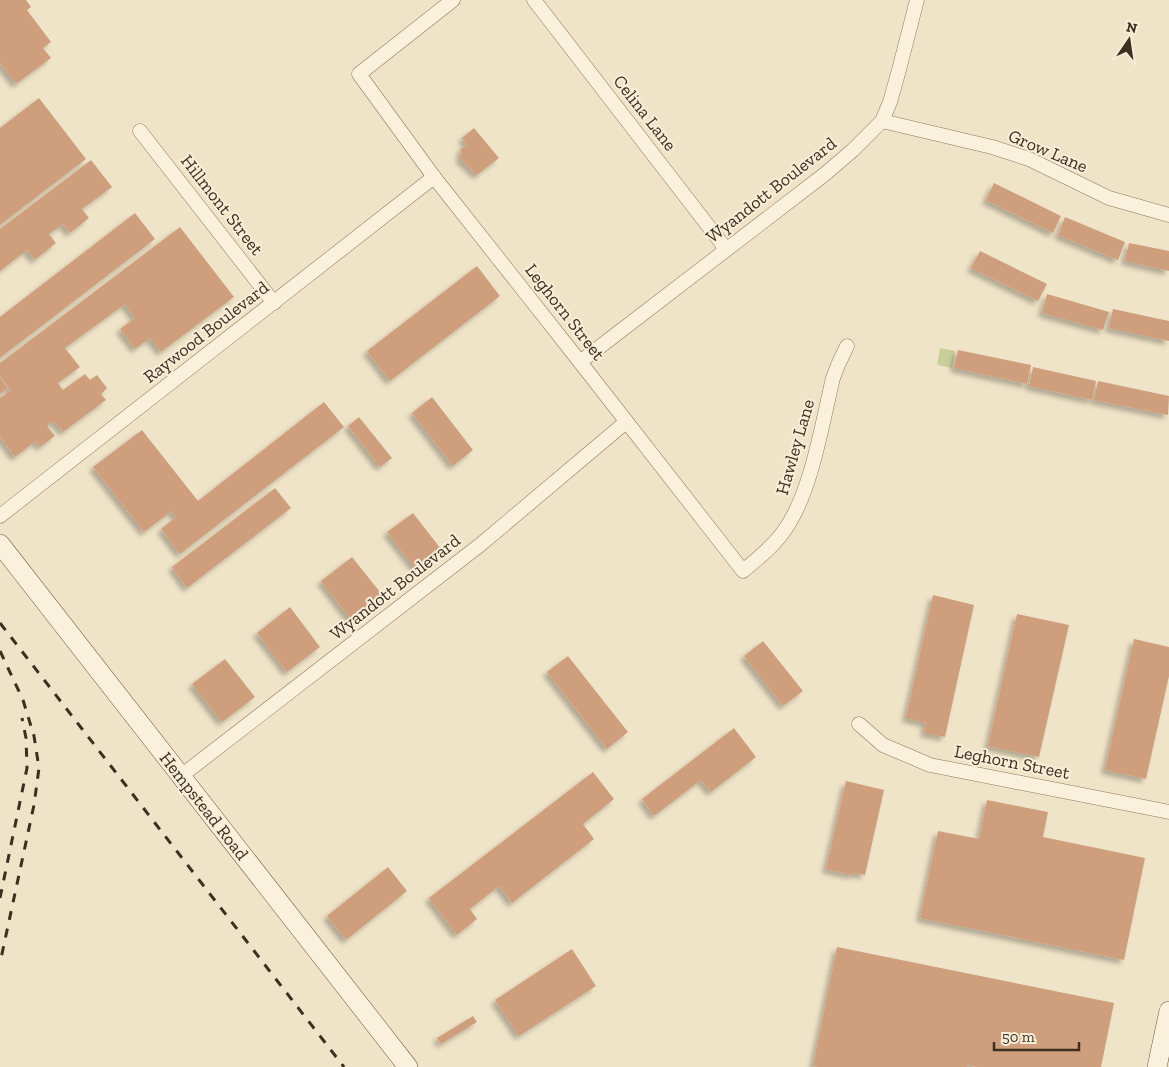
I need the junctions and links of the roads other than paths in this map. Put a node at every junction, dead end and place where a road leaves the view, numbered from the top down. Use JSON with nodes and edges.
{"nodes":[{"id":1,"x":453,"y":0,"type":"edge"},
{"id":2,"x":534,"y":0,"type":"edge"},
{"id":3,"x":917,"y":0,"type":"edge"},
{"id":4,"x":882,"y":121,"type":"junction"},
{"id":5,"x":140,"y":131,"type":"dead end"},
{"id":6,"x":434,"y":177,"type":"junction"},
{"id":7,"x":1169,"y":215,"type":"edge"},
{"id":8,"x":726,"y":249,"type":"junction"},
{"id":9,"x":274,"y":303,"type":"junction"},
{"id":10,"x":847,"y":346,"type":"dead end"},
{"id":11,"x":580,"y":362,"type":"junction"},
{"id":12,"x":626,"y":422,"type":"junction"},
{"id":13,"x":0,"y":516,"type":"edge"},
{"id":14,"x":0,"y":544,"type":"edge"},
{"id":15,"x":743,"y":572,"type":"joint"},
{"id":16,"x":859,"y":724,"type":"dead end"},
{"id":17,"x":181,"y":776,"type":"junction"},
{"id":18,"x":1169,"y":812,"type":"edge"},
{"id":19,"x":1169,"y":1011,"type":"edge"},
{"id":20,"x":1161,"y":1061,"type":"edge"},
{"id":21,"x":408,"y":1067,"type":"edge"}],
"edges":[{"from":1,"to":6,"type":"street","name":"Leghorn Street"},
{"from":2,"to":8,"type":"street","name":"Celina Lane"},
{"from":3,"to":4,"type":"street","name":"Wyandott Boulevard"},
{"from":4,"to":7,"type":"street","name":"Grow Lane"},
{"from":4,"to":8,"type":"street","name":"Wyandott Boulevard"},
{"from":5,"to":9,"type":"street","name":"Hillmont Street"},
{"from":6,"to":9,"type":"street","name":"Raywood Boulevard"},
{"from":6,"to":11,"type":"street","name":"Leghorn Street"},
{"from":8,"to":11,"type":"street","name":"Wyandott Boulevard"},
{"from":9,"to":13,"type":"street","name":"Raywood Boulevard"},
{"from":10,"to":15,"type":"street","name":"Hawley Lane"},
{"from":11,"to":12,"type":"street","name":"Leghorn Street"},
{"from":12,"to":15,"type":"street","name":"Leghorn Street"},
{"from":12,"to":17,"type":"street","name":"Wyandott Boulevard"},
{"from":14,"to":17,"type":"main road","name":"Hempstead Road"},
{"from":16,"to":18,"type":"street","name":"Leghorn Street"},
{"from":17,"to":21,"type":"main road","name":"Hempstead Road"},
{"from":19,"to":20,"type":"main road"}]}
